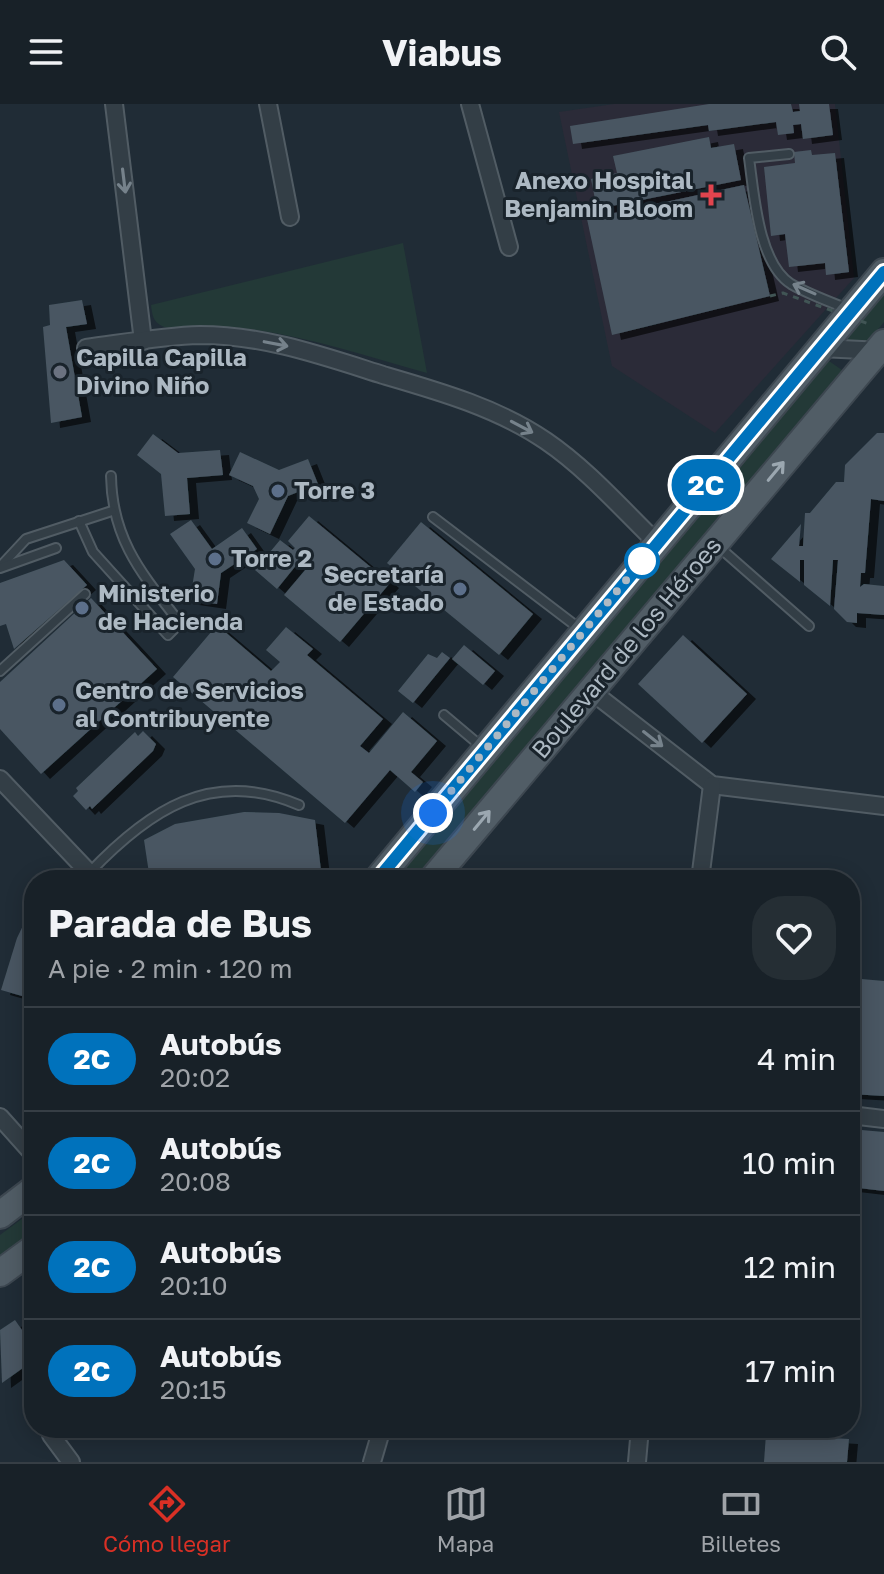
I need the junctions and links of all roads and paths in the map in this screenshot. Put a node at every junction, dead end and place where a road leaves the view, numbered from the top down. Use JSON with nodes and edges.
{"nodes":[{"id":1,"x":114,"y":104,"type":"edge"},
{"id":2,"x":268,"y":104,"type":"edge"},
{"id":3,"x":470,"y":104,"type":"edge"},
{"id":4,"x":789,"y":154,"type":"dead end"},
{"id":5,"x":290,"y":217,"type":"dead end"},
{"id":6,"x":509,"y":247,"type":"dead end"},
{"id":7,"x":884,"y":272,"type":"edge"},
{"id":8,"x":770,"y":296,"type":"dead end"},
{"id":9,"x":874,"y":336,"type":"edge"},
{"id":10,"x":143,"y":341,"type":"junction"},
{"id":11,"x":820,"y":343,"type":"junction"},
{"id":12,"x":86,"y":348,"type":"dead end"},
{"id":13,"x":111,"y":476,"type":"dead end"},
{"id":14,"x":112,"y":511,"type":"junction"},
{"id":15,"x":433,"y":517,"type":"dead end"},
{"id":16,"x":79,"y":521,"type":"junction"},
{"id":17,"x":657,"y":543,"type":"junction"},
{"id":18,"x":715,"y":544,"type":"junction"},
{"id":19,"x":56,"y":548,"type":"dead end"},
{"id":20,"x":0,"y":567,"type":"edge"},
{"id":21,"x":85,"y":594,"type":"dead end"},
{"id":22,"x":809,"y":626,"type":"dead end"},
{"id":23,"x":584,"y":632,"type":"junction"},
{"id":24,"x":0,"y":671,"type":"edge"},
{"id":25,"x":591,"y":691,"type":"junction"},
{"id":26,"x":444,"y":715,"type":"dead end"},
{"id":27,"x":485,"y":750,"type":"junction"},
{"id":28,"x":0,"y":779,"type":"edge"},
{"id":29,"x":712,"y":785,"type":"junction"},
{"id":30,"x":299,"y":805,"type":"dead end"},
{"id":31,"x":884,"y":806,"type":"edge"},
{"id":32,"x":86,"y":870,"type":"edge"},
{"id":33,"x":97,"y":870,"type":"edge"},
{"id":34,"x":385,"y":870,"type":"edge"},
{"id":35,"x":440,"y":870,"type":"edge"},
{"id":36,"x":701,"y":870,"type":"edge"},
{"id":37,"x":860,"y":1116,"type":"edge"},
{"id":38,"x":0,"y":1117,"type":"edge"},
{"id":39,"x":884,"y":1119,"type":"edge"},
{"id":40,"x":24,"y":1144,"type":"edge"},
{"id":41,"x":24,"y":1197,"type":"edge"},
{"id":42,"x":0,"y":1215,"type":"edge"},
{"id":43,"x":24,"y":1255,"type":"edge"},
{"id":44,"x":0,"y":1273,"type":"edge"},
{"id":45,"x":59,"y":1438,"type":"edge"},
{"id":46,"x":379,"y":1438,"type":"edge"},
{"id":47,"x":639,"y":1438,"type":"edge"},
{"id":48,"x":71,"y":1462,"type":"edge"},
{"id":49,"x":372,"y":1462,"type":"edge"},
{"id":50,"x":637,"y":1462,"type":"edge"}],
"edges":[{"from":1,"to":10,"type":"street","one_way":true},
{"from":2,"to":5,"type":"street"},
{"from":3,"to":6,"type":"street"},
{"from":9,"to":4,"type":"lane","one_way":true},
{"from":7,"to":9,"type":"main road","name":"Boulevard de los Héroes"},
{"from":8,"to":9,"type":"path","bridge":true},
{"from":9,"to":11,"type":"main road","name":"Boulevard de los Héroes"},
{"from":9,"to":11,"type":"street"},
{"from":18,"to":9,"type":"main road","name":"Boulevard de los Héroes","one_way":true},
{"from":10,"to":12,"type":"street"},
{"from":10,"to":17,"type":"street","one_way":true},
{"from":11,"to":17,"type":"main road","name":"Boulevard de los Héroes"},
{"from":13,"to":14,"type":"lane"},
{"from":14,"to":16,"type":"lane"},
{"from":14,"to":16,"type":"lane"},
{"from":15,"to":23,"type":"lane"},
{"from":16,"to":20,"type":"lane"},
{"from":17,"to":23,"type":"main road","name":"Boulevard de los Héroes"},
{"from":18,"to":22,"type":"lane"},
{"from":18,"to":25,"type":"main road","name":"Boulevard de los Héroes"},
{"from":19,"to":20,"type":"lane"},
{"from":21,"to":24,"type":"lane"},
{"from":23,"to":27,"type":"main road","name":"Boulevard de los Héroes"},
{"from":25,"to":29,"type":"street","one_way":true},
{"from":35,"to":25,"type":"main road","name":"Boulevard de los Héroes","one_way":true},
{"from":26,"to":27,"type":"lane"},
{"from":27,"to":34,"type":"main road","name":"Boulevard de los Héroes"},
{"from":28,"to":32,"type":"street"},
{"from":29,"to":31,"type":"street"},
{"from":29,"to":36,"type":"street"},
{"from":30,"to":33,"type":"lane"},
{"from":37,"to":39,"type":"street"},
{"from":38,"to":40,"type":"street"},
{"from":41,"to":42,"type":"main road"},
{"from":43,"to":44,"type":"main road"},
{"from":45,"to":48,"type":"street"},
{"from":46,"to":49,"type":"street"},
{"from":47,"to":50,"type":"street"}]}
